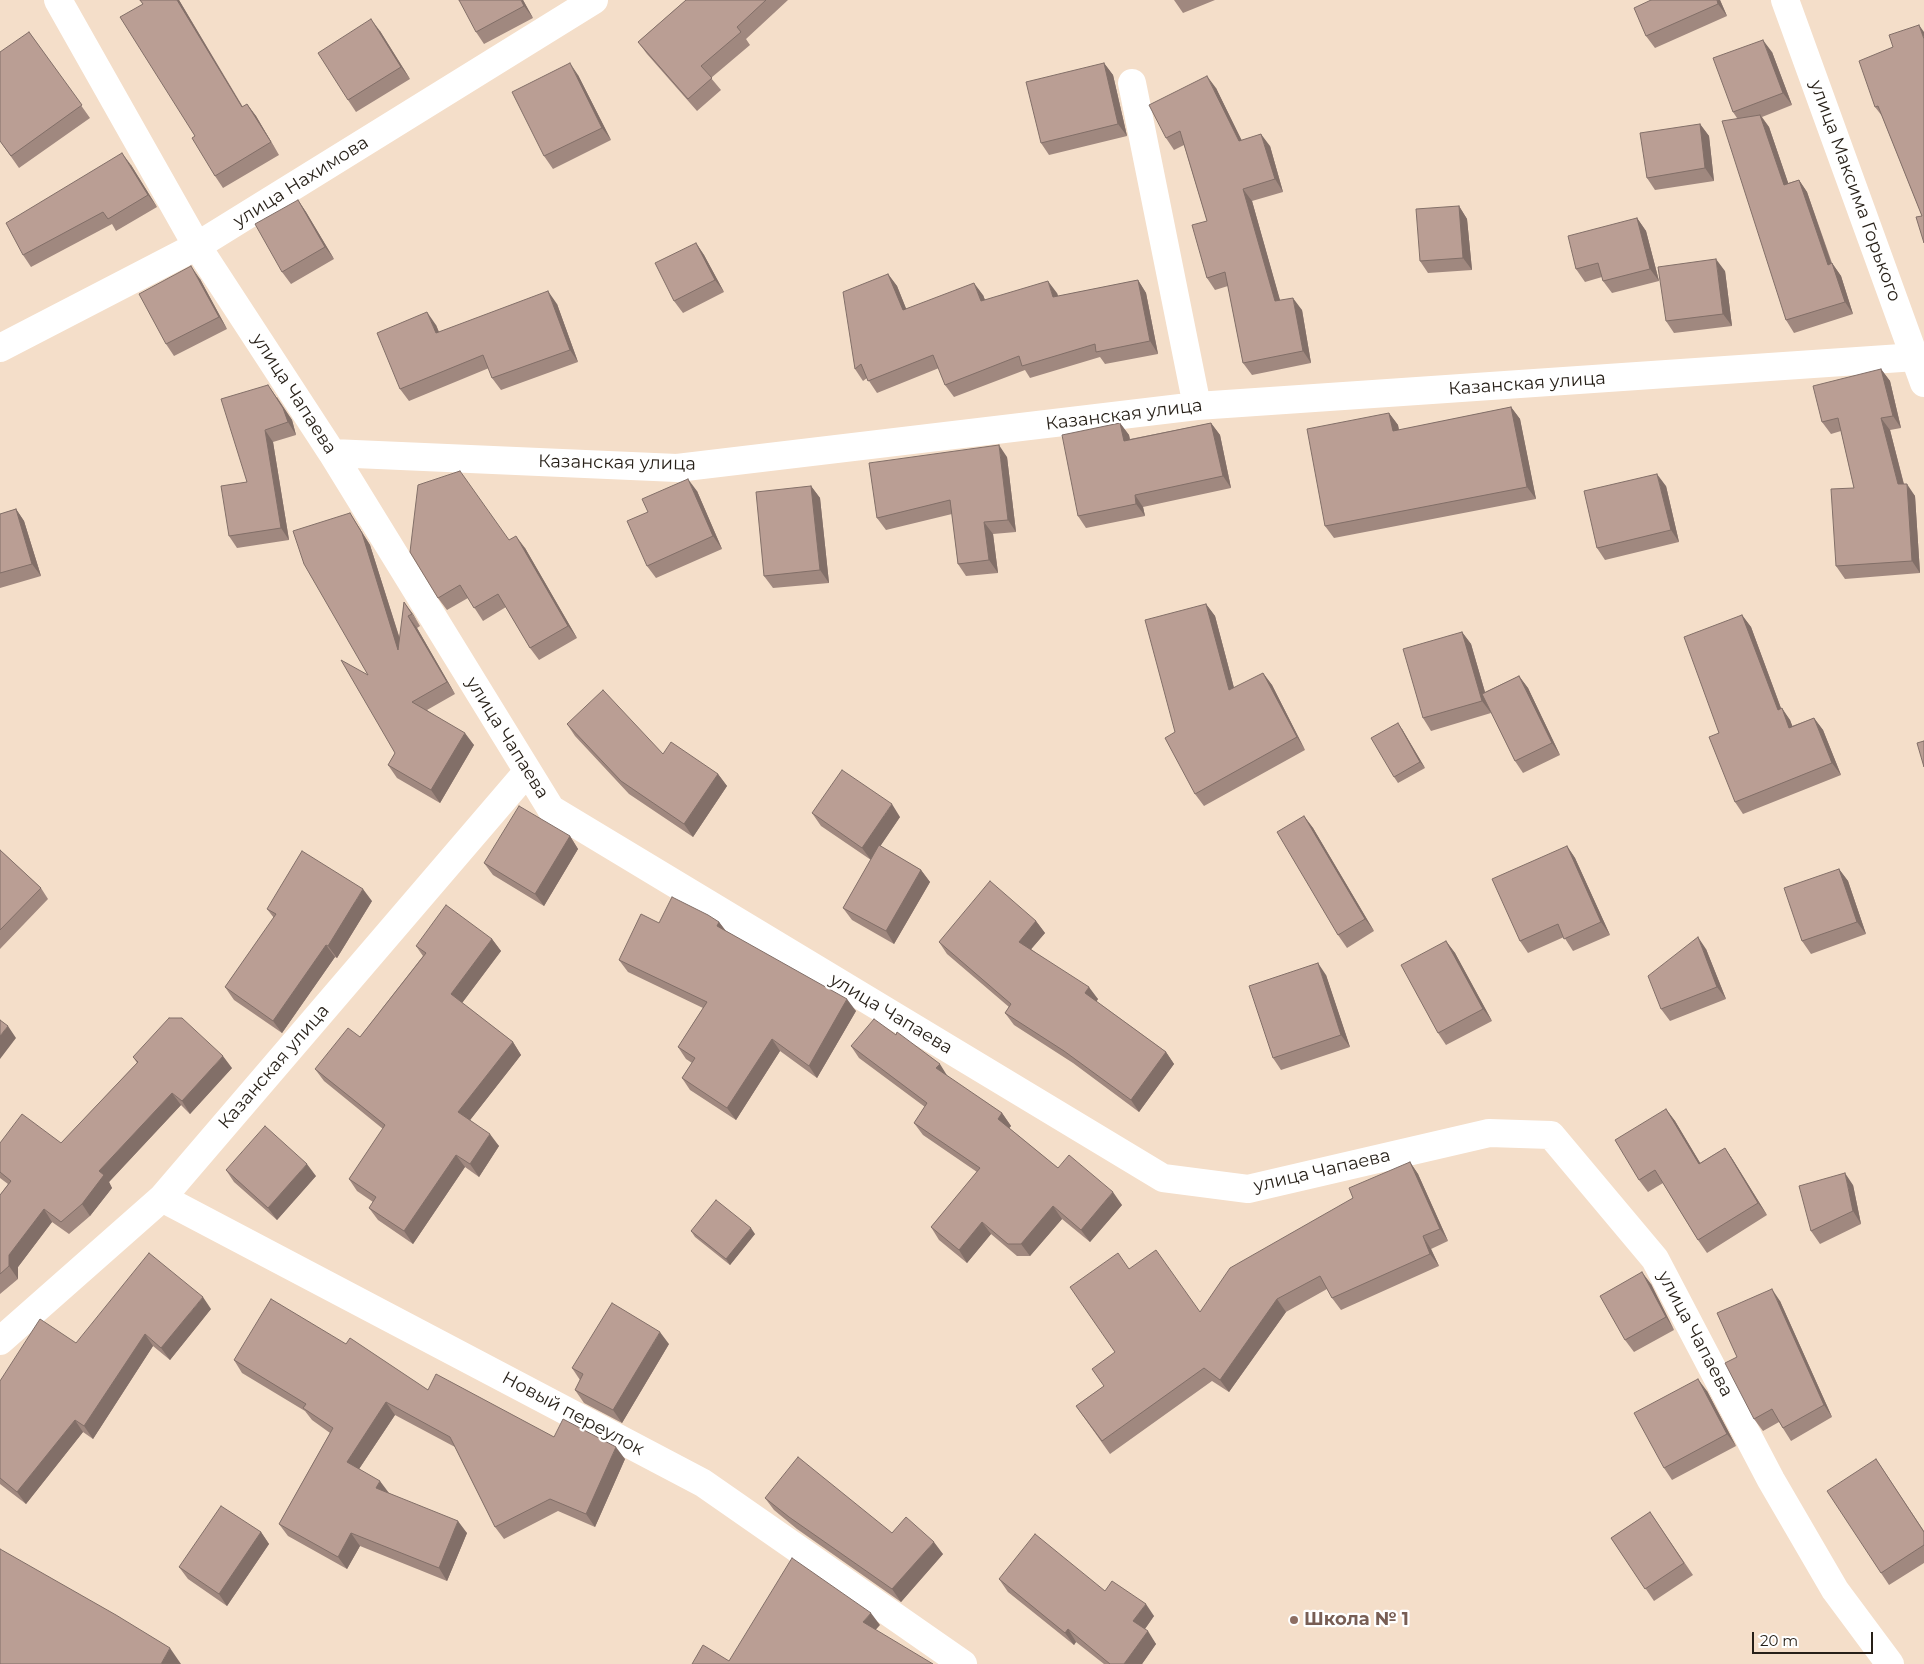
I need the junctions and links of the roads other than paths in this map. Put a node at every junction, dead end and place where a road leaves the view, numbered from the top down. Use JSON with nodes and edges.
{"nodes":[{"id":1,"x":58,"y":0,"type":"edge"},
{"id":2,"x":594,"y":0,"type":"edge"},
{"id":3,"x":1785,"y":0,"type":"edge"},
{"id":4,"x":1132,"y":84,"type":"dead end"},
{"id":5,"x":198,"y":246,"type":"junction"},
{"id":6,"x":0,"y":348,"type":"edge"},
{"id":7,"x":1916,"y":358,"type":"junction"},
{"id":8,"x":1924,"y":383,"type":"edge"},
{"id":9,"x":1197,"y":406,"type":"junction"},
{"id":10,"x":332,"y":453,"type":"junction"},
{"id":11,"x":527,"y":772,"type":"junction"},
{"id":12,"x":162,"y":1198,"type":"junction"},
{"id":13,"x":0,"y":1341,"type":"edge"},
{"id":14,"x":963,"y":1664,"type":"edge"},
{"id":15,"x":1890,"y":1664,"type":"edge"}],
"edges":[{"from":1,"to":5,"type":"street","name":"улица Чапаева"},
{"from":2,"to":5,"type":"street","name":"улица Нахимова"},
{"from":3,"to":7,"type":"street","name":"улица Максима Горького"},
{"from":4,"to":9,"type":"street"},
{"from":5,"to":6,"type":"street","name":"улица Нахимова"},
{"from":5,"to":10,"type":"street","name":"улица Чапаева"},
{"from":7,"to":8,"type":"street","name":"улица Максима Горького"},
{"from":7,"to":9,"type":"street","name":"Казанская улица"},
{"from":9,"to":10,"type":"street","name":"Казанская улица"},
{"from":10,"to":11,"type":"street","name":"улица Чапаева"},
{"from":11,"to":12,"type":"street","name":"Казанская улица"},
{"from":11,"to":15,"type":"street","name":"улица Чапаева"},
{"from":12,"to":13,"type":"street","name":"Казанская улица"},
{"from":12,"to":14,"type":"street","name":"Новый переулок"}]}
